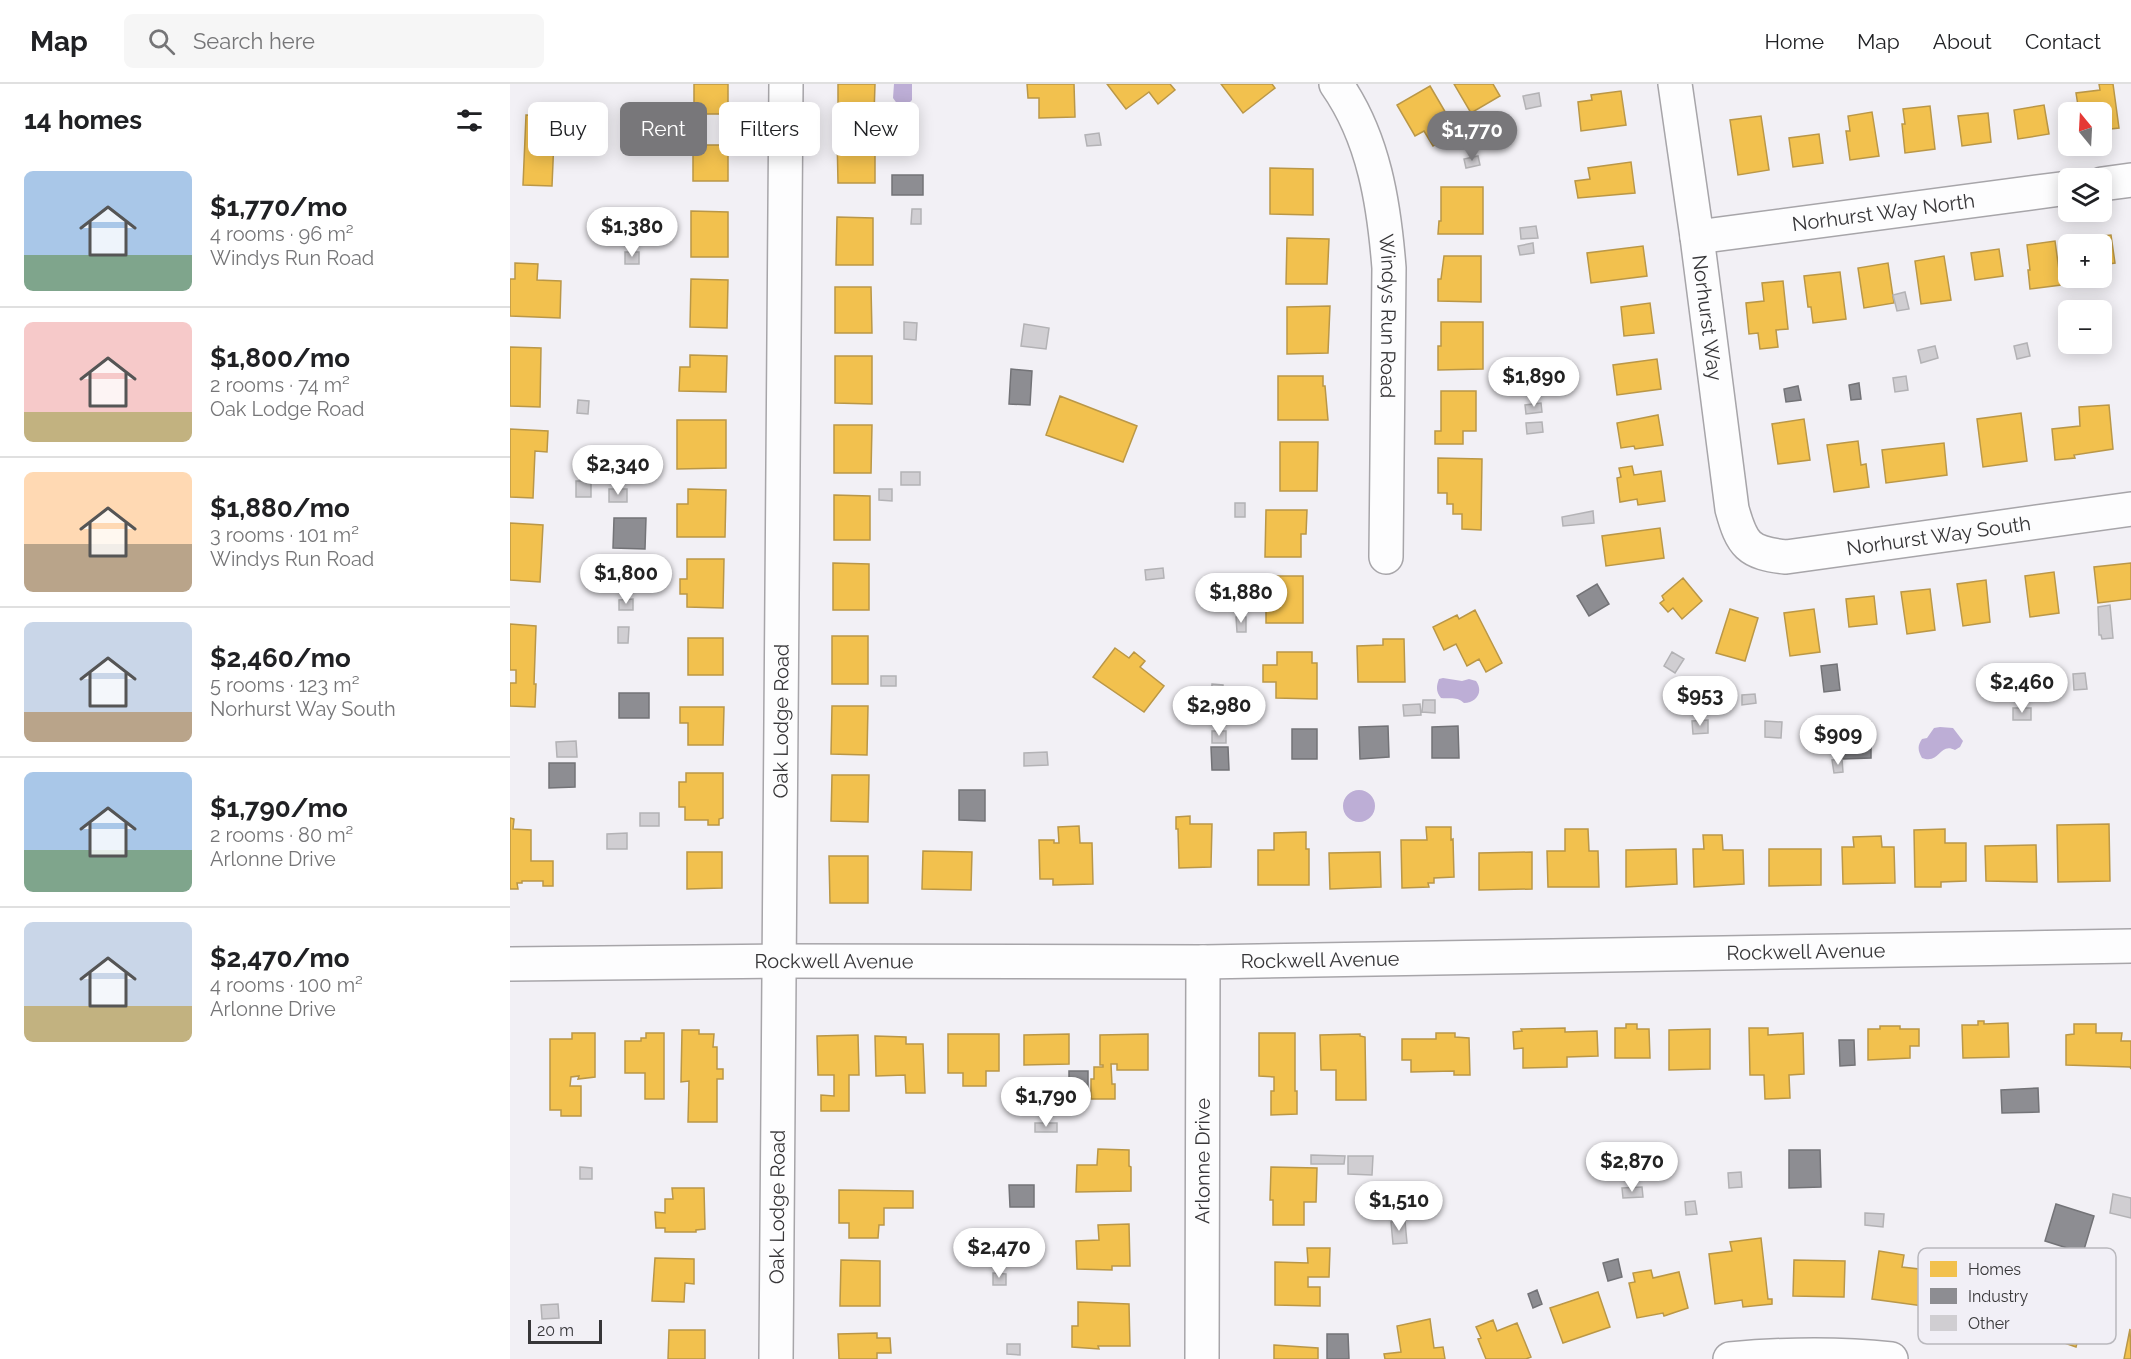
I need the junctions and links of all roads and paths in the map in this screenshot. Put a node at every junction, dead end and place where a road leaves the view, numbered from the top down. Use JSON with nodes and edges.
{"nodes":[{"id":1,"x":786,"y":84,"type":"edge"},
{"id":2,"x":1675,"y":84,"type":"edge"},
{"id":3,"x":1342,"y":86,"type":"edge"},
{"id":4,"x":2131,"y":180,"type":"edge"},
{"id":5,"x":2112,"y":183,"type":"edge"},
{"id":6,"x":2058,"y":189,"type":"edge"},
{"id":7,"x":1697,"y":237,"type":"junction"},
{"id":8,"x":2131,"y":510,"type":"edge"},
{"id":9,"x":1749,"y":546,"type":"joint"},
{"id":10,"x":1386,"y":557,"type":"dead end"},
{"id":11,"x":2131,"y":946,"type":"edge"},
{"id":12,"x":778,"y":961,"type":"junction"},
{"id":13,"x":1203,"y":962,"type":"junction"},
{"id":14,"x":510,"y":964,"type":"edge"},
{"id":15,"x":776,"y":1359,"type":"edge"},
{"id":16,"x":1202,"y":1359,"type":"edge"},
{"id":17,"x":1730,"y":1359,"type":"edge"},
{"id":18,"x":1891,"y":1359,"type":"edge"}],
"edges":[{"from":1,"to":12,"type":"street","name":"Oak Lodge Road"},
{"from":2,"to":7,"type":"street","name":"Norhurst Way"},
{"from":3,"to":10,"type":"street","name":"Windys Run Road"},
{"from":4,"to":5,"type":"street"},
{"from":6,"to":7,"type":"street","name":"Norhurst Way North"},
{"from":7,"to":9,"type":"street","name":"Norhurst Way"},
{"from":8,"to":9,"type":"street","name":"Norhurst Way South"},
{"from":11,"to":13,"type":"street","name":"Rockwell Avenue"},
{"from":12,"to":13,"type":"street","name":"Rockwell Avenue"},
{"from":12,"to":14,"type":"street","name":"Rockwell Avenue"},
{"from":12,"to":15,"type":"street","name":"Oak Lodge Road"},
{"from":13,"to":16,"type":"street","name":"Arlonne Drive"},
{"from":17,"to":18,"type":"street"}]}
